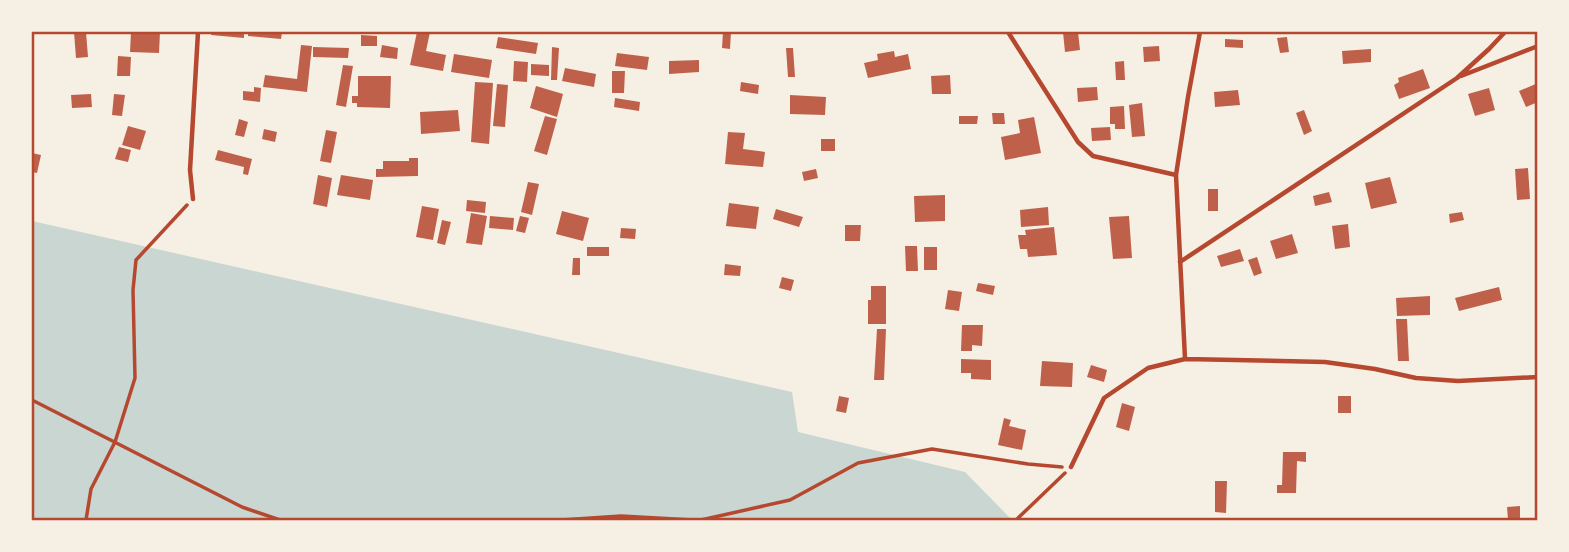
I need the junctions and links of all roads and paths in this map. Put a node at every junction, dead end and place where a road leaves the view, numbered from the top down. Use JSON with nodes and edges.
{"nodes":[{"id":1,"x":198,"y":32,"type":"edge"},
{"id":2,"x":1008,"y":32,"type":"edge"},
{"id":3,"x":1200,"y":32,"type":"edge"},
{"id":4,"x":1505,"y":32,"type":"edge"},
{"id":5,"x":1538,"y":46,"type":"edge"},
{"id":6,"x":1457,"y":78,"type":"junction"},
{"id":7,"x":1176,"y":175,"type":"junction"},
{"id":8,"x":193,"y":199,"type":"joint"},
{"id":9,"x":1180,"y":262,"type":"junction"},
{"id":10,"x":1185,"y":359,"type":"junction"},
{"id":11,"x":1538,"y":377,"type":"edge"},
{"id":12,"x":32,"y":400,"type":"edge"},
{"id":13,"x":115,"y":442,"type":"junction"},
{"id":14,"x":1071,"y":467,"type":"junction"},
{"id":15,"x":86,"y":520,"type":"edge"},
{"id":16,"x":281,"y":520,"type":"edge"},
{"id":17,"x":561,"y":520,"type":"edge"},
{"id":18,"x":693,"y":520,"type":"edge"},
{"id":19,"x":701,"y":520,"type":"edge"},
{"id":20,"x":1016,"y":520,"type":"edge"}],
"edges":[{"from":1,"to":8,"type":"lane"},
{"from":2,"to":7,"type":"lane"},
{"from":3,"to":7,"type":"lane"},
{"from":4,"to":6,"type":"lane"},
{"from":5,"to":6,"type":"lane"},
{"from":6,"to":9,"type":"lane"},
{"from":7,"to":9,"type":"lane"},
{"from":8,"to":13,"type":"path"},
{"from":9,"to":10,"type":"lane"},
{"from":10,"to":11,"type":"lane"},
{"from":10,"to":14,"type":"lane"},
{"from":12,"to":13,"type":"path"},
{"from":13,"to":15,"type":"path"},
{"from":13,"to":16,"type":"path"},
{"from":14,"to":19,"type":"path"},
{"from":14,"to":20,"type":"path"},
{"from":17,"to":18,"type":"path"}]}
